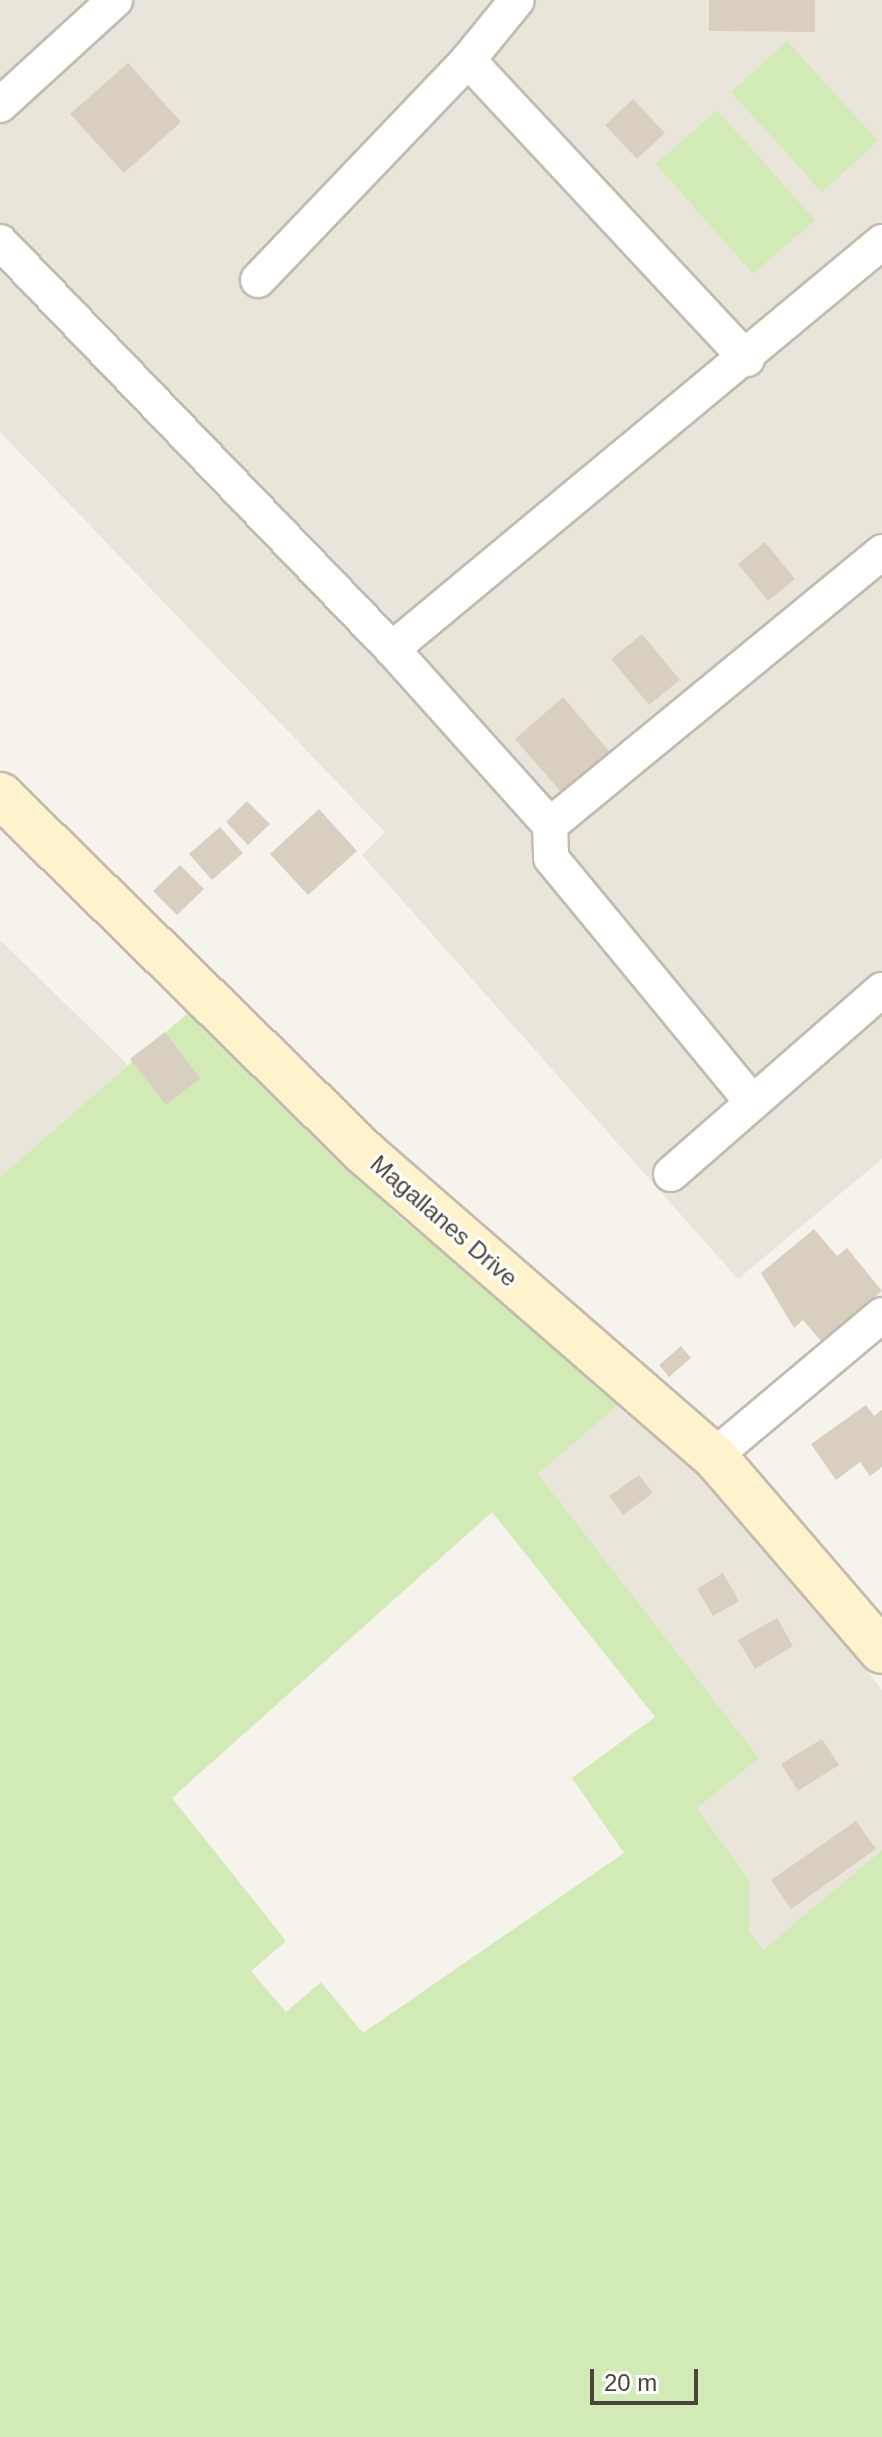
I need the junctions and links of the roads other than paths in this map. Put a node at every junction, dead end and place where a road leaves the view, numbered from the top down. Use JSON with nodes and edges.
{"nodes":[{"id":1,"x":115,"y":0,"type":"edge"},
{"id":2,"x":517,"y":0,"type":"edge"},
{"id":3,"x":468,"y":60,"type":"junction"},
{"id":4,"x":0,"y":105,"type":"edge"},
{"id":5,"x":0,"y":242,"type":"edge"},
{"id":6,"x":882,"y":242,"type":"edge"},
{"id":7,"x":258,"y":280,"type":"dead end"},
{"id":8,"x":747,"y":359,"type":"junction"},
{"id":9,"x":882,"y":552,"type":"edge"},
{"id":10,"x":392,"y":649,"type":"junction"},
{"id":11,"x":0,"y":795,"type":"edge"},
{"id":12,"x":550,"y":825,"type":"junction"},
{"id":13,"x":882,"y":990,"type":"edge"},
{"id":14,"x":751,"y":1101,"type":"junction"},
{"id":15,"x":671,"y":1174,"type":"dead end"},
{"id":16,"x":882,"y":1315,"type":"edge"},
{"id":17,"x":714,"y":1456,"type":"junction"},
{"id":18,"x":882,"y":1651,"type":"edge"}],
"edges":[{"from":1,"to":4,"type":"street"},
{"from":2,"to":3,"type":"street"},
{"from":3,"to":7,"type":"street"},
{"from":3,"to":8,"type":"street"},
{"from":5,"to":10,"type":"street"},
{"from":6,"to":8,"type":"street"},
{"from":8,"to":10,"type":"street"},
{"from":9,"to":12,"type":"street"},
{"from":10,"to":12,"type":"street"},
{"from":11,"to":17,"type":"street","name":"Magallanes Drive"},
{"from":12,"to":14,"type":"street"},
{"from":13,"to":14,"type":"street"},
{"from":14,"to":15,"type":"street"},
{"from":16,"to":17,"type":"street"},
{"from":17,"to":18,"type":"street","name":"Magallanes Drive"}]}
